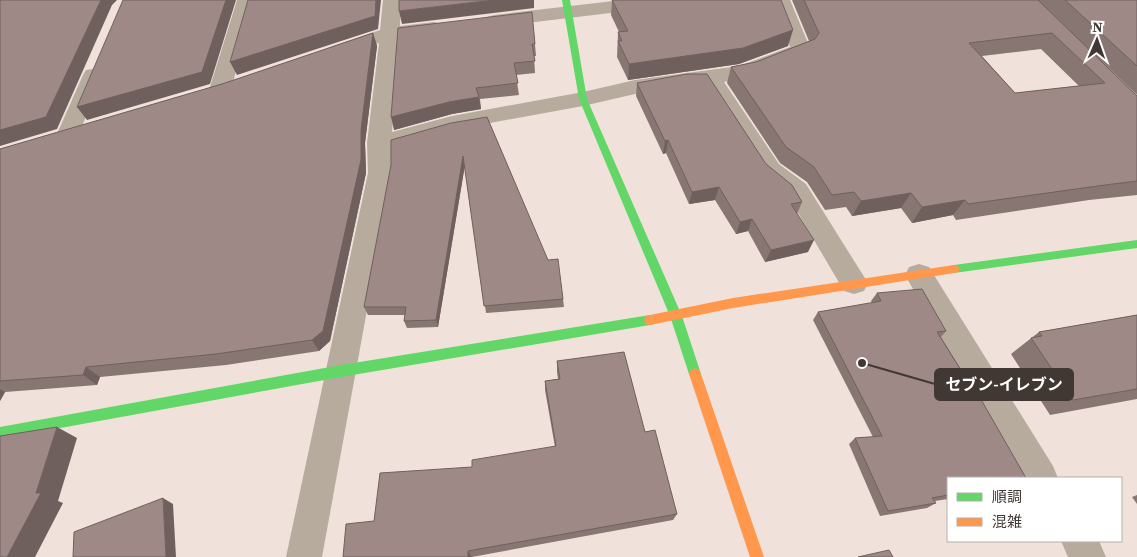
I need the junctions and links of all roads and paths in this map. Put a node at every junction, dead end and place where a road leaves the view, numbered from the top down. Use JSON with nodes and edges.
{"nodes":[{"id":1,"x":246,"y":0,"type":"edge"},
{"id":2,"x":392,"y":0,"type":"edge"},
{"id":3,"x":669,"y":0,"type":"edge"},
{"id":4,"x":781,"y":0,"type":"edge"},
{"id":5,"x":567,"y":6,"type":"edge"},
{"id":6,"x":391,"y":33,"type":"junction"},
{"id":7,"x":319,"y":57,"type":"edge"},
{"id":8,"x":101,"y":58,"type":"edge"},
{"id":9,"x":711,"y":78,"type":"junction"},
{"id":10,"x":220,"y":89,"type":"edge"},
{"id":11,"x":583,"y":99,"type":"junction"},
{"id":12,"x":96,"y":127,"type":"edge"},
{"id":13,"x":380,"y":143,"type":"junction"},
{"id":14,"x":1137,"y":244,"type":"edge"},
{"id":15,"x":919,"y":275,"type":"junction"},
{"id":16,"x":854,"y":283,"type":"junction"},
{"id":17,"x":676,"y":316,"type":"junction"},
{"id":18,"x":340,"y":371,"type":"junction"},
{"id":19,"x":0,"y":433,"type":"edge"},
{"id":20,"x":1040,"y":477,"type":"edge"},
{"id":21,"x":1080,"y":542,"type":"edge"},
{"id":22,"x":304,"y":557,"type":"edge"},
{"id":23,"x":757,"y":557,"type":"edge"},
{"id":24,"x":1088,"y":557,"type":"edge"}],
"edges":[{"from":1,"to":10,"type":"street"},
{"from":2,"to":6,"type":"street"},
{"from":3,"to":5,"type":"street"},
{"from":4,"to":9,"type":"street"},
{"from":5,"to":6,"type":"street"},
{"from":5,"to":11,"type":"street"},
{"from":6,"to":7,"type":"street"},
{"from":6,"to":13,"type":"street"},
{"from":8,"to":12,"type":"street"},
{"from":9,"to":11,"type":"street"},
{"from":9,"to":16,"type":"street"},
{"from":11,"to":13,"type":"street"},
{"from":11,"to":17,"type":"street"},
{"from":13,"to":18,"type":"street"},
{"from":14,"to":15,"type":"street"},
{"from":15,"to":16,"type":"street"},
{"from":15,"to":20,"type":"street"},
{"from":16,"to":17,"type":"street"},
{"from":17,"to":18,"type":"street"},
{"from":17,"to":23,"type":"street"},
{"from":18,"to":19,"type":"street"},
{"from":18,"to":22,"type":"street"},
{"from":21,"to":24,"type":"street"}]}
